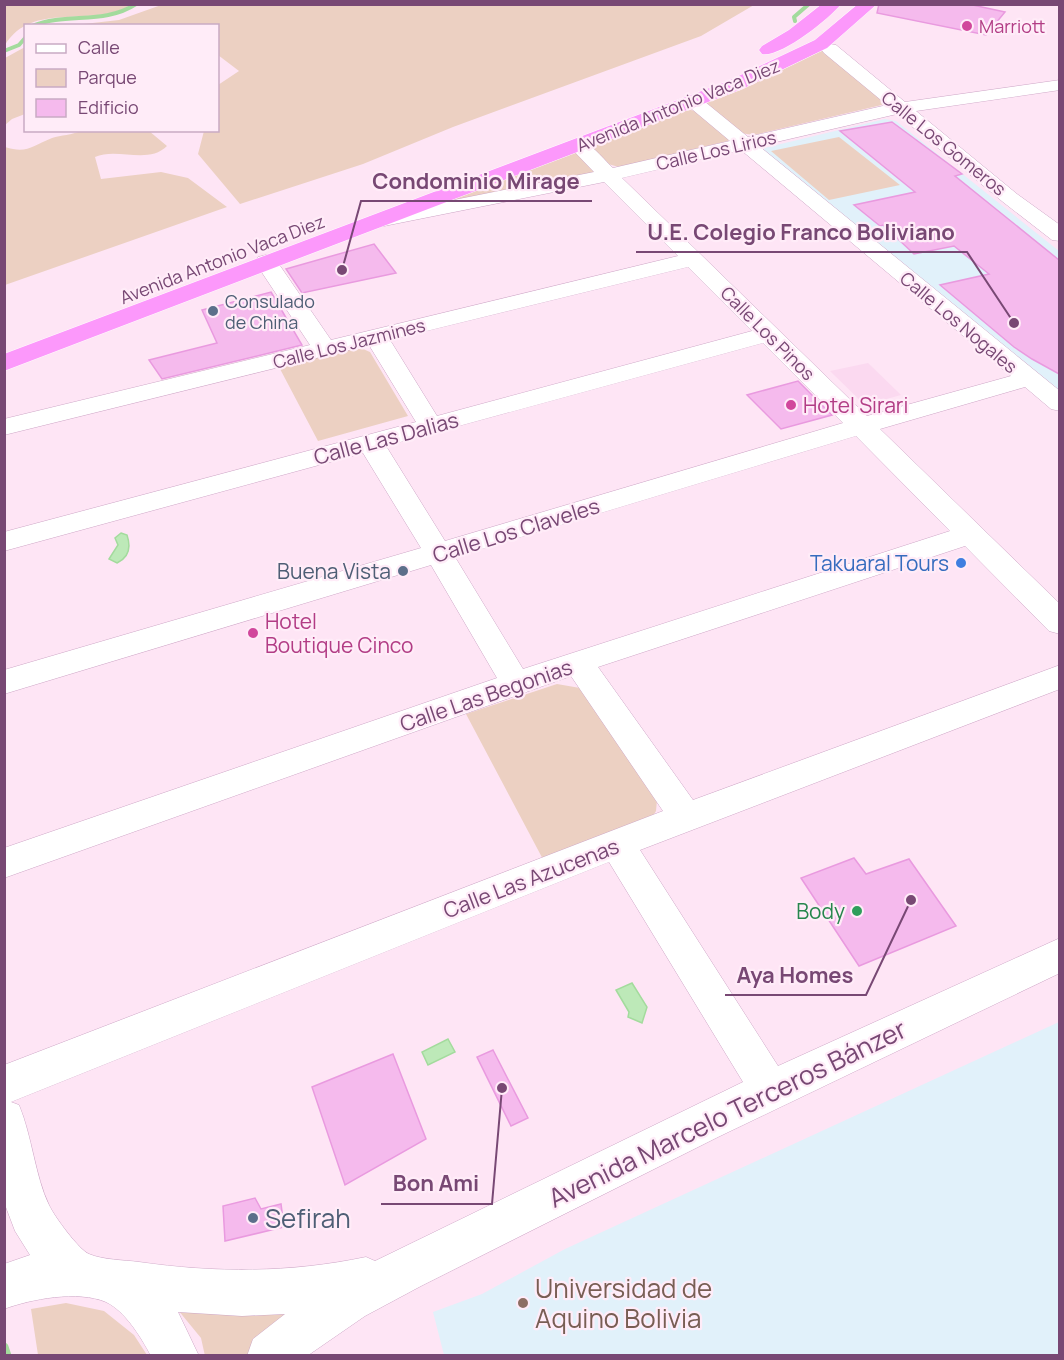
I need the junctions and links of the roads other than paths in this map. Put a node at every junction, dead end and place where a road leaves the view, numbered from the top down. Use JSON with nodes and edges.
{"nodes":[{"id":1,"x":833,"y":4,"type":"edge"},
{"id":2,"x":869,"y":4,"type":"edge"},
{"id":3,"x":830,"y":49,"type":"dead end"},
{"id":4,"x":1059,"y":84,"type":"edge"},
{"id":5,"x":1033,"y":88,"type":"junction"},
{"id":6,"x":693,"y":101,"type":"junction"},
{"id":7,"x":1051,"y":102,"type":"dead end"},
{"id":8,"x":900,"y":108,"type":"junction"},
{"id":9,"x":578,"y":144,"type":"junction"},
{"id":10,"x":745,"y":144,"type":"junction"},
{"id":11,"x":608,"y":175,"type":"junction"},
{"id":12,"x":374,"y":222,"type":"junction"},
{"id":13,"x":1059,"y":235,"type":"edge"},
{"id":14,"x":244,"y":250,"type":"dead end"},
{"id":15,"x":694,"y":259,"type":"junction"},
{"id":16,"x":211,"y":262,"type":"dead end"},
{"id":17,"x":266,"y":262,"type":"junction"},
{"id":18,"x":171,"y":299,"type":"junction"},
{"id":19,"x":768,"y":334,"type":"junction"},
{"id":20,"x":376,"y":337,"type":"junction"},
{"id":21,"x":325,"y":349,"type":"junction"},
{"id":22,"x":4,"y":363,"type":"edge"},
{"id":23,"x":1027,"y":379,"type":"junction"},
{"id":24,"x":1059,"y":404,"type":"edge"},
{"id":25,"x":431,"y":426,"type":"junction"},
{"id":26,"x":861,"y":426,"type":"junction"},
{"id":27,"x":4,"y":427,"type":"edge"},
{"id":28,"x":370,"y":442,"type":"junction"},
{"id":29,"x":970,"y":534,"type":"junction"},
{"id":30,"x":4,"y":542,"type":"edge"},
{"id":31,"x":439,"y":554,"type":"junction"},
{"id":32,"x":1059,"y":623,"type":"edge"},
{"id":33,"x":578,"y":662,"type":"junction"},
{"id":34,"x":1059,"y":676,"type":"edge"},
{"id":35,"x":4,"y":682,"type":"edge"},
{"id":36,"x":516,"y":684,"type":"junction"},
{"id":37,"x":686,"y":817,"type":"junction"},
{"id":38,"x":617,"y":844,"type":"junction"},
{"id":39,"x":4,"y":863,"type":"edge"},
{"id":40,"x":1059,"y":955,"type":"edge"},
{"id":41,"x":12,"y":1082,"type":"edge"},
{"id":42,"x":770,"y":1089,"type":"junction"},
{"id":43,"x":4,"y":1119,"type":"edge"},
{"id":44,"x":396,"y":1273,"type":"junction"},
{"id":45,"x":96,"y":1278,"type":"junction"},
{"id":46,"x":4,"y":1287,"type":"edge"},
{"id":47,"x":176,"y":1356,"type":"edge"},
{"id":48,"x":270,"y":1356,"type":"edge"}],
"edges":[{"from":1,"to":14,"type":"highway","name":"Avenida Antonio Vaca Diez"},
{"from":2,"to":6,"type":"highway","name":"Avenida Antonio Vaca Diez"},
{"from":3,"to":8,"type":"street","name":"Calle Los Gomeros"},
{"from":4,"to":5,"type":"street","name":"Calle Los Lirios"},
{"from":5,"to":7,"type":"street"},
{"from":5,"to":8,"type":"street","name":"Calle Los Lirios"},
{"from":6,"to":9,"type":"highway","name":"Avenida Antonio Vaca Diez"},
{"from":6,"to":10,"type":"street","name":"Calle Los Nogales"},
{"from":8,"to":10,"type":"street","name":"Calle Los Lirios"},
{"from":8,"to":13,"type":"street","name":"Calle Los Gomeros"},
{"from":9,"to":11,"type":"street","name":"Calle Los Pinos"},
{"from":9,"to":12,"type":"highway","name":"Avenida Antonio Vaca Diez"},
{"from":10,"to":11,"type":"street","name":"Calle Los Lirios"},
{"from":10,"to":23,"type":"street","name":"Calle Los Nogales"},
{"from":11,"to":12,"type":"street","name":"Calle Los Lirios"},
{"from":11,"to":15,"type":"street","name":"Calle Los Pinos"},
{"from":12,"to":17,"type":"highway","name":"Avenida Antonio Vaca Diez"},
{"from":15,"to":19,"type":"street","name":"Calle Los Pinos"},
{"from":15,"to":20,"type":"street","name":"Calle Los Jazmines"},
{"from":16,"to":18,"type":"highway"},
{"from":17,"to":18,"type":"highway","name":"Avenida Antonio Vaca Diez"},
{"from":17,"to":21,"type":"street"},
{"from":18,"to":22,"type":"highway","name":"Avenida Antonio Vaca Diez"},
{"from":19,"to":25,"type":"street","name":"Calle Las Dalias"},
{"from":19,"to":26,"type":"street","name":"Calle Los Pinos"},
{"from":20,"to":21,"type":"street","name":"Calle Los Jazmines"},
{"from":20,"to":25,"type":"street"},
{"from":21,"to":27,"type":"street","name":"Calle Los Jazmines"},
{"from":23,"to":24,"type":"street","name":"Calle Los Nogales"},
{"from":23,"to":26,"type":"street","name":"Calle Los Claveles"},
{"from":25,"to":28,"type":"street","name":"Calle Las Dalias"},
{"from":26,"to":29,"type":"street","name":"Calle Los Pinos"},
{"from":26,"to":31,"type":"street","name":"Calle Los Claveles"},
{"from":28,"to":30,"type":"street","name":"Calle Las Dalias"},
{"from":28,"to":31,"type":"street"},
{"from":29,"to":32,"type":"street","name":"Calle Los Pinos"},
{"from":29,"to":33,"type":"street","name":"Calle Las Begonias"},
{"from":31,"to":35,"type":"street","name":"Calle Los Claveles"},
{"from":31,"to":36,"type":"street"},
{"from":33,"to":36,"type":"street","name":"Calle Las Begonias"},
{"from":33,"to":37,"type":"street"},
{"from":34,"to":37,"type":"street","name":"Calle Las Azucenas"},
{"from":36,"to":39,"type":"street","name":"Calle Las Begonias"},
{"from":37,"to":38,"type":"street","name":"Calle Las Azucenas"},
{"from":38,"to":41,"type":"street","name":"Calle Las Azucenas"},
{"from":38,"to":42,"type":"street"},
{"from":40,"to":42,"type":"street","name":"Avenida Marcelo Terceros Bánzer"},
{"from":42,"to":44,"type":"street","name":"Avenida Marcelo Terceros Bánzer"},
{"from":43,"to":45,"type":"street"},
{"from":44,"to":45,"type":"street","name":"Avenida Marcelo Terceros Bánzer"},
{"from":44,"to":48,"type":"street","name":"Avenida Marcelo Terceros Bánzer"},
{"from":45,"to":46,"type":"street","name":"Avenida Marcelo Terceros Bánzer"},
{"from":45,"to":47,"type":"street"}]}
